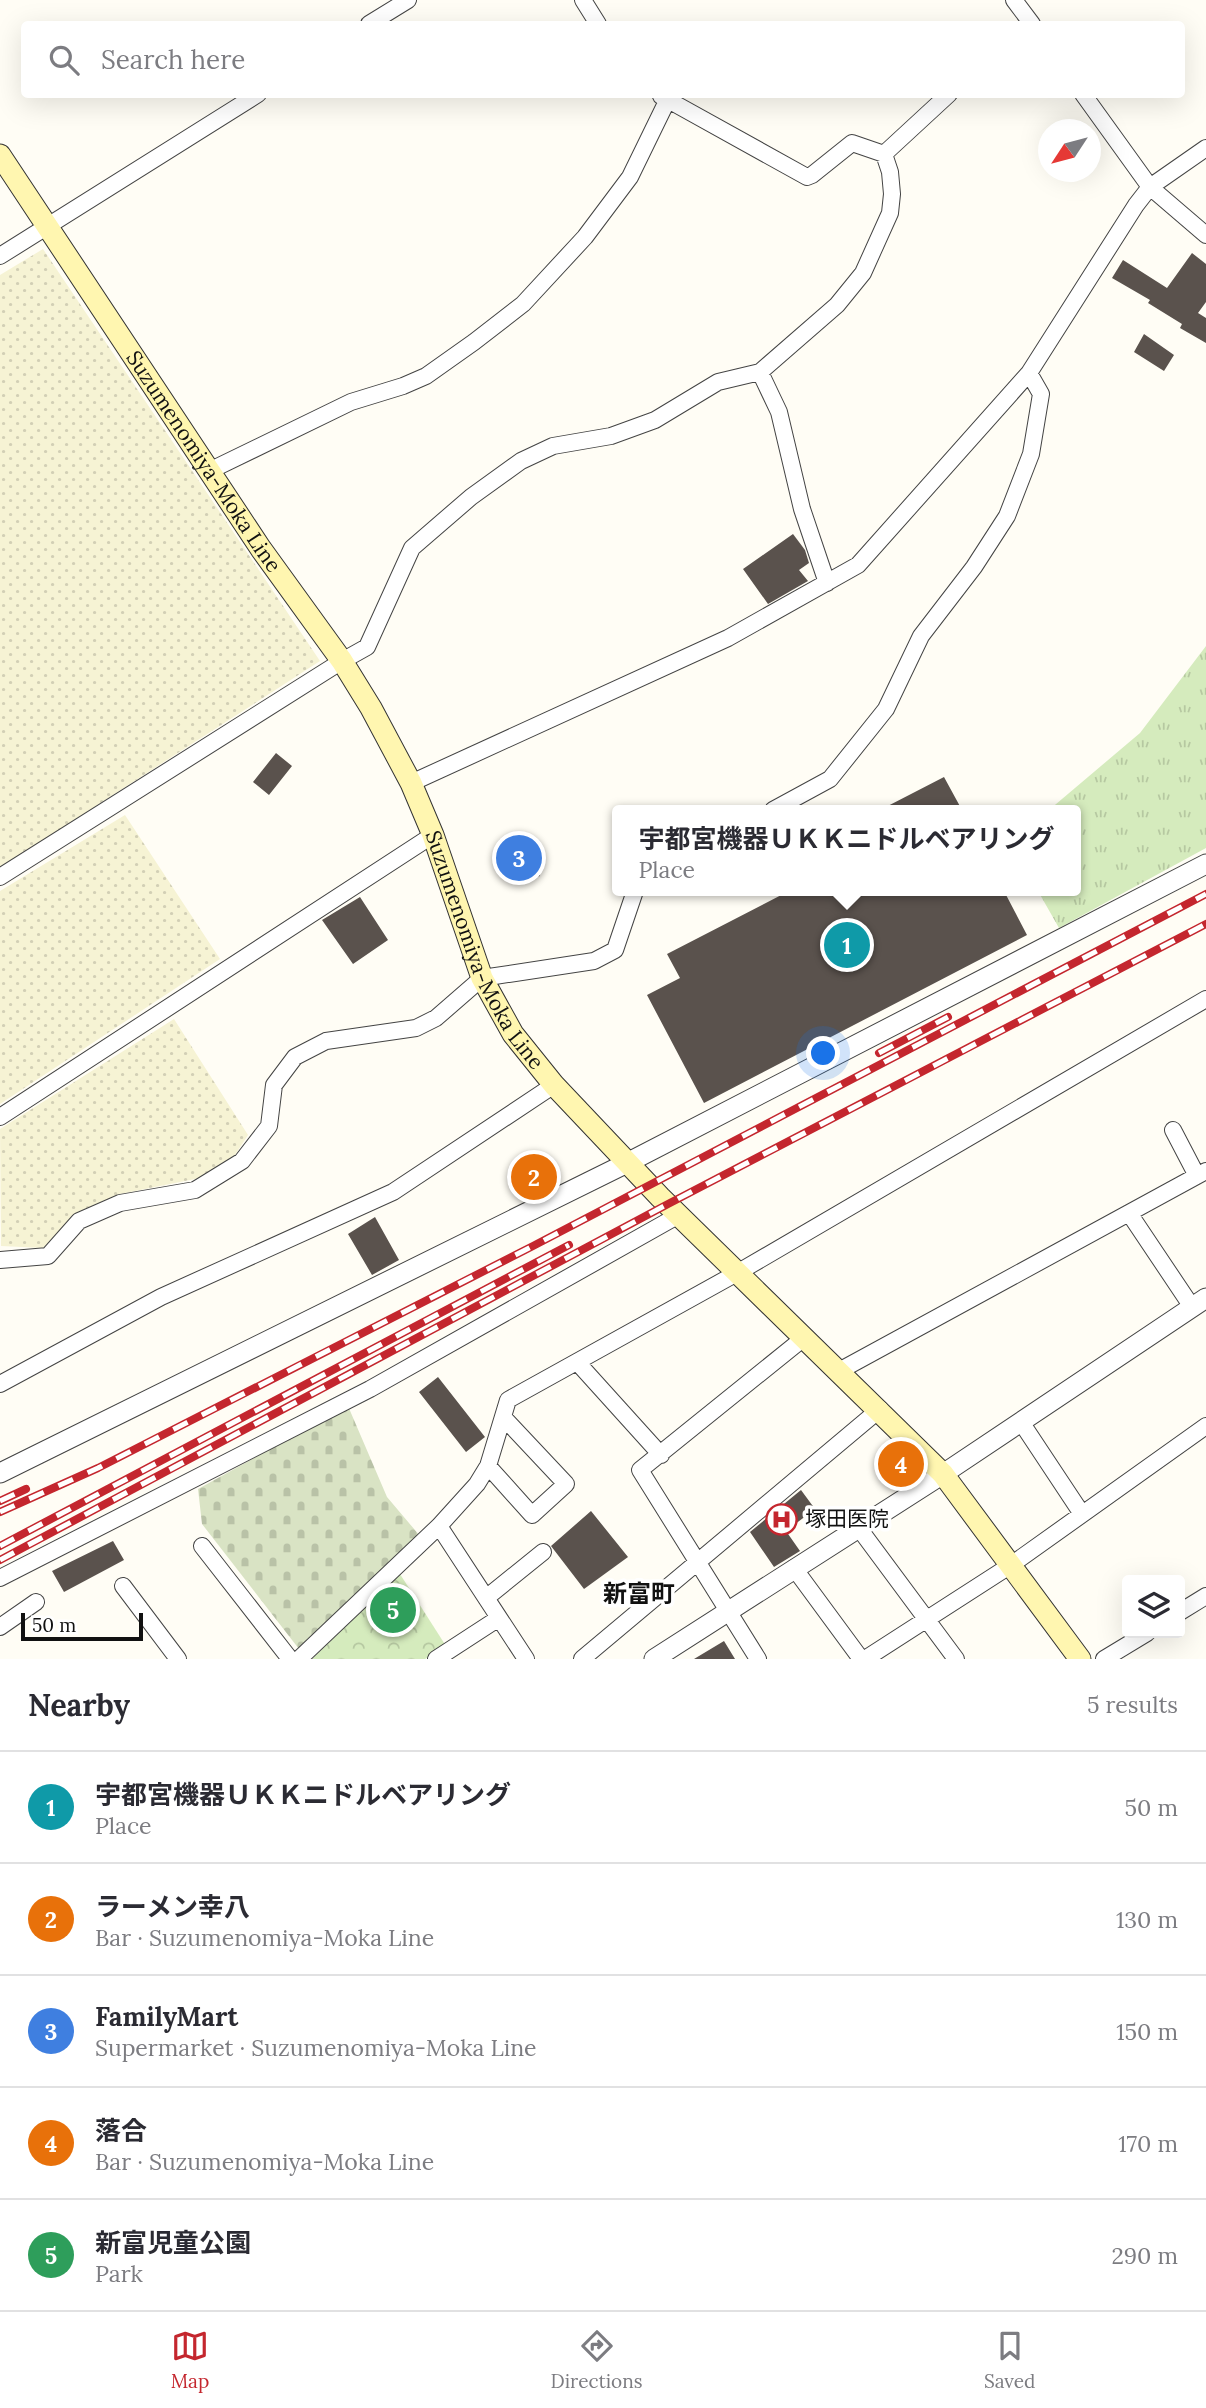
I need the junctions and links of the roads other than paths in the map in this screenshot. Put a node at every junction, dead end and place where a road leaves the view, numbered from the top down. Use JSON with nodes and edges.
{"nodes":[{"id":1,"x":408,"y":0,"type":"edge"},
{"id":2,"x":583,"y":0,"type":"edge"},
{"id":3,"x":1014,"y":0,"type":"edge"},
{"id":4,"x":374,"y":21,"type":"edge"},
{"id":5,"x":596,"y":21,"type":"edge"},
{"id":6,"x":1027,"y":21,"type":"edge"},
{"id":7,"x":252,"y":98,"type":"edge"},
{"id":8,"x":663,"y":98,"type":"edge"},
{"id":9,"x":665,"y":98,"type":"edge"},
{"id":10,"x":945,"y":98,"type":"edge"},
{"id":11,"x":1086,"y":98,"type":"edge"},
{"id":12,"x":1206,"y":148,"type":"edge"},
{"id":13,"x":884,"y":154,"type":"junction"},
{"id":14,"x":0,"y":155,"type":"edge"},
{"id":15,"x":1150,"y":187,"type":"junction"},
{"id":16,"x":48,"y":226,"type":"junction"},
{"id":17,"x":1206,"y":235,"type":"edge"},
{"id":18,"x":0,"y":257,"type":"edge"},
{"id":19,"x":760,"y":372,"type":"junction"},
{"id":20,"x":1029,"y":373,"type":"junction"},
{"id":21,"x":209,"y":471,"type":"junction"},
{"id":22,"x":827,"y":583,"type":"junction"},
{"id":23,"x":342,"y":661,"type":"junction"},
{"id":24,"x":411,"y":783,"type":"junction"},
{"id":25,"x":783,"y":805,"type":"edge"},
{"id":26,"x":433,"y":835,"type":"junction"},
{"id":27,"x":1206,"y":864,"type":"edge"},
{"id":28,"x":0,"y":877,"type":"edge"},
{"id":29,"x":633,"y":896,"type":"edge"},
{"id":30,"x":481,"y":978,"type":"junction"},
{"id":31,"x":1206,"y":999,"type":"edge"},
{"id":32,"x":554,"y":1084,"type":"junction"},
{"id":33,"x":0,"y":1117,"type":"edge"},
{"id":34,"x":1173,"y":1130,"type":"dead end"},
{"id":35,"x":627,"y":1163,"type":"junction"},
{"id":36,"x":1202,"y":1174,"type":"edge"},
{"id":37,"x":1129,"y":1213,"type":"junction"},
{"id":38,"x":679,"y":1215,"type":"junction"},
{"id":39,"x":0,"y":1260,"type":"edge"},
{"id":40,"x":737,"y":1273,"type":"junction"},
{"id":41,"x":1199,"y":1303,"type":"edge"},
{"id":42,"x":805,"y":1337,"type":"junction"},
{"id":43,"x":577,"y":1362,"type":"junction"},
{"id":44,"x":839,"y":1370,"type":"junction"},
{"id":45,"x":0,"y":1384,"type":"edge"},
{"id":46,"x":880,"y":1409,"type":"junction"},
{"id":47,"x":503,"y":1417,"type":"junction"},
{"id":48,"x":1021,"y":1422,"type":"junction"},
{"id":49,"x":1206,"y":1426,"type":"edge"},
{"id":50,"x":661,"y":1455,"type":"junction"},
{"id":51,"x":488,"y":1466,"type":"junction"},
{"id":52,"x":0,"y":1473,"type":"edge"},
{"id":53,"x":943,"y":1474,"type":"junction"},
{"id":54,"x":1082,"y":1514,"type":"junction"},
{"id":55,"x":439,"y":1526,"type":"junction"},
{"id":56,"x":858,"y":1527,"type":"junction"},
{"id":57,"x":202,"y":1546,"type":"dead end"},
{"id":58,"x":543,"y":1552,"type":"dead end"},
{"id":59,"x":698,"y":1562,"type":"junction"},
{"id":60,"x":1011,"y":1565,"type":"junction"},
{"id":61,"x":794,"y":1568,"type":"junction"},
{"id":62,"x":0,"y":1578,"type":"edge"},
{"id":63,"x":123,"y":1586,"type":"dead end"},
{"id":64,"x":1206,"y":1596,"type":"edge"},
{"id":65,"x":486,"y":1598,"type":"junction"},
{"id":66,"x":36,"y":1602,"type":"dead end"},
{"id":67,"x":728,"y":1609,"type":"junction"},
{"id":68,"x":1185,"y":1609,"type":"edge"},
{"id":69,"x":499,"y":1618,"type":"junction"},
{"id":70,"x":927,"y":1619,"type":"junction"},
{"id":71,"x":0,"y":1627,"type":"edge"},
{"id":72,"x":1139,"y":1638,"type":"edge"},
{"id":73,"x":1072,"y":1656,"type":"edge"},
{"id":74,"x":178,"y":1659,"type":"edge"},
{"id":75,"x":290,"y":1659,"type":"edge"},
{"id":76,"x":299,"y":1659,"type":"edge"},
{"id":77,"x":436,"y":1659,"type":"edge"},
{"id":78,"x":526,"y":1659,"type":"edge"},
{"id":79,"x":582,"y":1659,"type":"edge"},
{"id":80,"x":654,"y":1659,"type":"edge"},
{"id":81,"x":758,"y":1659,"type":"edge"},
{"id":82,"x":863,"y":1659,"type":"edge"},
{"id":83,"x":956,"y":1659,"type":"edge"},
{"id":84,"x":1104,"y":1659,"type":"edge"}],
"edges":[{"from":1,"to":4,"type":"street"},
{"from":2,"to":5,"type":"street"},
{"from":3,"to":6,"type":"street"},
{"from":7,"to":16,"type":"street"},
{"from":8,"to":21,"type":"street"},
{"from":9,"to":13,"type":"street"},
{"from":10,"to":13,"type":"street"},
{"from":11,"to":15,"type":"street"},
{"from":12,"to":15,"type":"street"},
{"from":13,"to":19,"type":"street"},
{"from":14,"to":16,"type":"main road","name":"Suzumenomiya-Moka Line"},
{"from":15,"to":17,"type":"street"},
{"from":15,"to":20,"type":"street"},
{"from":16,"to":18,"type":"street"},
{"from":16,"to":21,"type":"main road","name":"Suzumenomiya-Moka Line"},
{"from":19,"to":22,"type":"street"},
{"from":19,"to":23,"type":"street"},
{"from":20,"to":22,"type":"street"},
{"from":20,"to":25,"type":"street"},
{"from":21,"to":23,"type":"main road","name":"Suzumenomiya-Moka Line"},
{"from":22,"to":24,"type":"street"},
{"from":23,"to":24,"type":"main road","name":"Suzumenomiya-Moka Line"},
{"from":23,"to":28,"type":"street"},
{"from":24,"to":26,"type":"main road","name":"Suzumenomiya-Moka Line"},
{"from":26,"to":30,"type":"main road","name":"Suzumenomiya-Moka Line"},
{"from":26,"to":33,"type":"street"},
{"from":27,"to":35,"type":"street"},
{"from":29,"to":30,"type":"street"},
{"from":30,"to":32,"type":"main road","name":"Suzumenomiya-Moka Line"},
{"from":30,"to":39,"type":"street"},
{"from":31,"to":40,"type":"street"},
{"from":32,"to":35,"type":"main road","name":"Suzumenomiya-Moka Line"},
{"from":32,"to":45,"type":"street"},
{"from":34,"to":36,"type":"street"},
{"from":35,"to":38,"type":"main road","name":"Suzumenomiya-Moka Line"},
{"from":35,"to":52,"type":"street"},
{"from":36,"to":37,"type":"street"},
{"from":37,"to":41,"type":"street"},
{"from":37,"to":44,"type":"street"},
{"from":38,"to":40,"type":"main road","name":"Suzumenomiya-Moka Line"},
{"from":38,"to":62,"type":"street"},
{"from":40,"to":42,"type":"main road","name":"Suzumenomiya-Moka Line"},
{"from":40,"to":43,"type":"street"},
{"from":41,"to":48,"type":"street"},
{"from":42,"to":44,"type":"main road","name":"Suzumenomiya-Moka Line"},
{"from":42,"to":50,"type":"street"},
{"from":43,"to":47,"type":"street"},
{"from":43,"to":50,"type":"street"},
{"from":44,"to":46,"type":"main road","name":"Suzumenomiya-Moka Line"},
{"from":46,"to":53,"type":"main road","name":"Suzumenomiya-Moka Line"},
{"from":46,"to":59,"type":"street"},
{"from":47,"to":51,"type":"street"},
{"from":47,"to":51,"type":"street"},
{"from":48,"to":53,"type":"street"},
{"from":48,"to":54,"type":"street"},
{"from":49,"to":54,"type":"street"},
{"from":50,"to":59,"type":"street"},
{"from":51,"to":55,"type":"street"},
{"from":53,"to":56,"type":"street"},
{"from":53,"to":60,"type":"main road","name":"Suzumenomiya-Moka Line"},
{"from":54,"to":60,"type":"street"},
{"from":55,"to":65,"type":"street"},
{"from":55,"to":76,"type":"street"},
{"from":56,"to":61,"type":"street"},
{"from":56,"to":70,"type":"street"},
{"from":57,"to":75,"type":"street"},
{"from":58,"to":65,"type":"street"},
{"from":59,"to":67,"type":"street"},
{"from":59,"to":79,"type":"street"},
{"from":60,"to":70,"type":"street"},
{"from":60,"to":73,"type":"main road","name":"Suzumenomiya-Moka Line"},
{"from":61,"to":67,"type":"street"},
{"from":61,"to":82,"type":"street"},
{"from":63,"to":74,"type":"street"},
{"from":64,"to":68,"type":"street"},
{"from":65,"to":69,"type":"street"},
{"from":66,"to":71,"type":"street"},
{"from":67,"to":80,"type":"street"},
{"from":67,"to":81,"type":"street"},
{"from":69,"to":77,"type":"street"},
{"from":69,"to":78,"type":"street"},
{"from":70,"to":82,"type":"street"},
{"from":70,"to":83,"type":"street"},
{"from":72,"to":84,"type":"street"}]}
